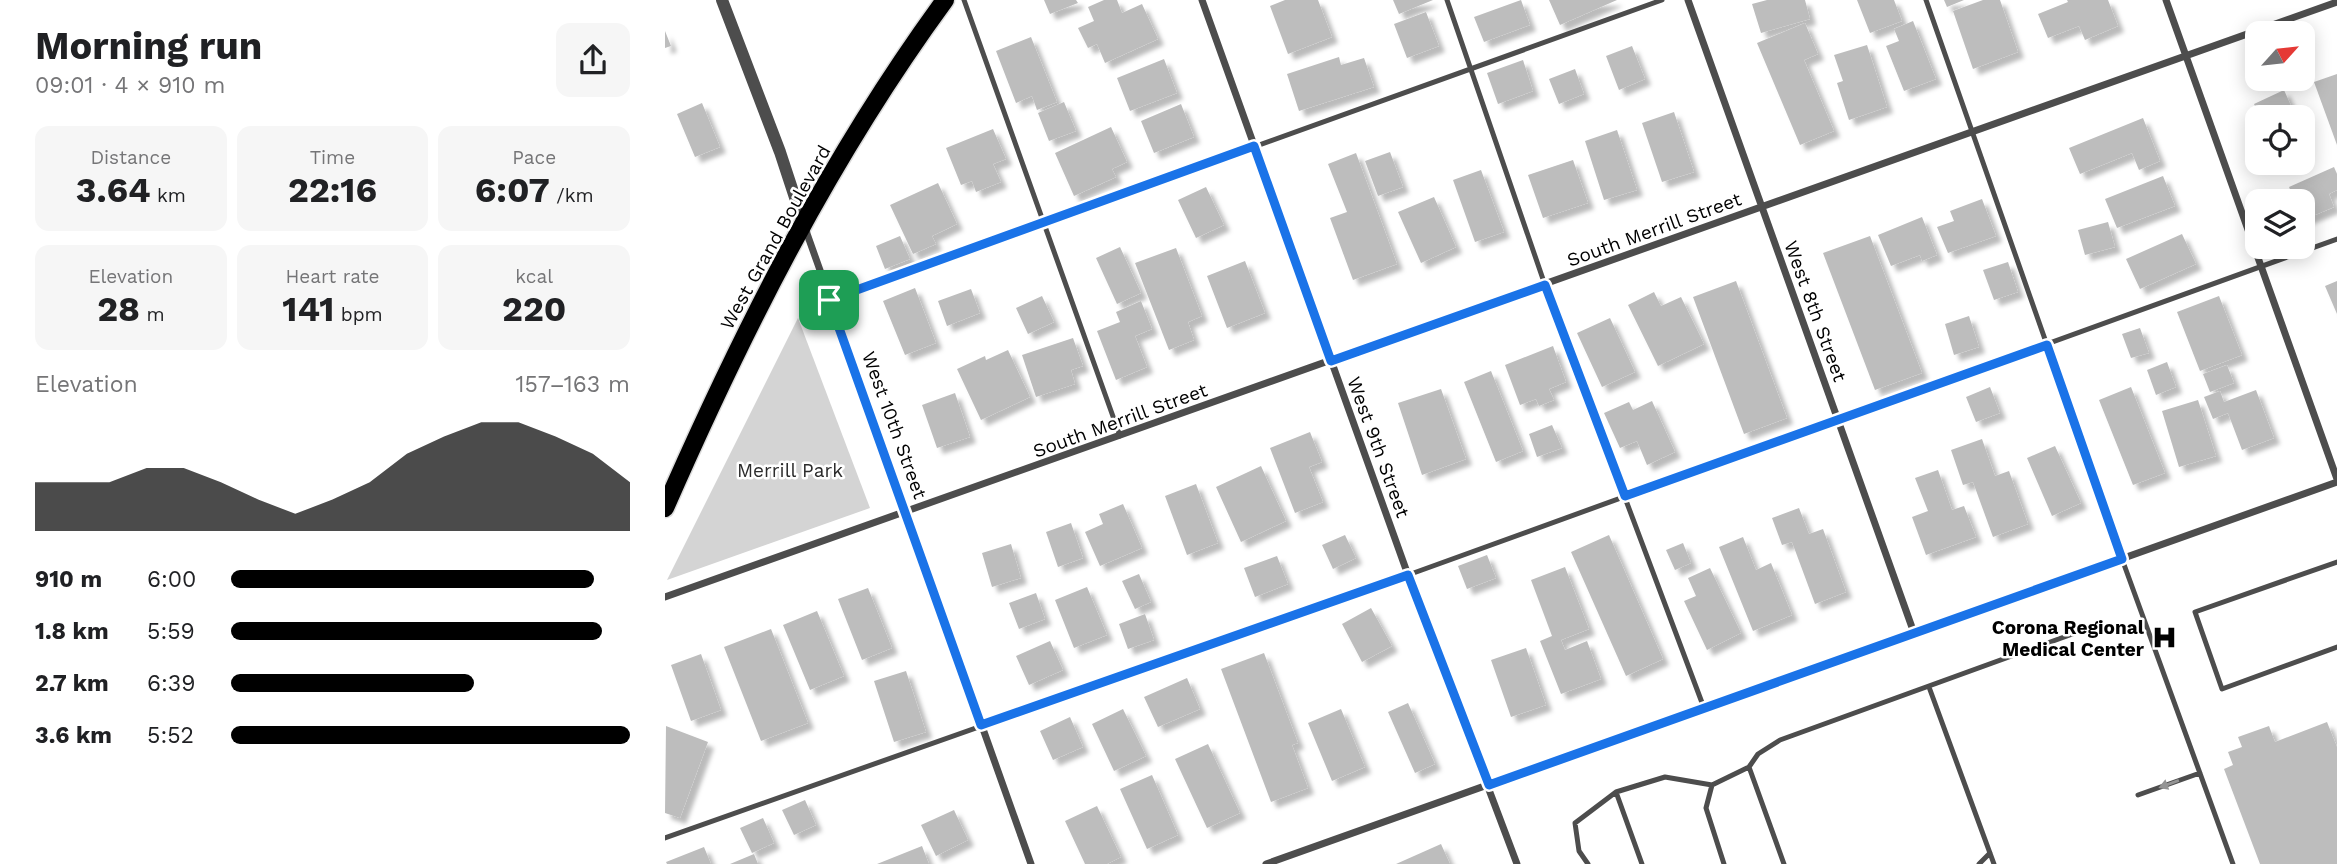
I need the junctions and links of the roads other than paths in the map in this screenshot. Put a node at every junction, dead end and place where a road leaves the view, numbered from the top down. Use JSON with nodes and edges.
{"nodes":[{"id":1,"x":722,"y":0,"type":"edge"},
{"id":2,"x":945,"y":0,"type":"edge"},
{"id":3,"x":964,"y":0,"type":"edge"},
{"id":4,"x":1202,"y":0,"type":"edge"},
{"id":5,"x":1447,"y":0,"type":"edge"},
{"id":6,"x":1662,"y":0,"type":"edge"},
{"id":7,"x":1688,"y":0,"type":"edge"},
{"id":8,"x":1926,"y":0,"type":"edge"},
{"id":9,"x":2166,"y":0,"type":"edge"},
{"id":10,"x":2337,"y":2,"type":"edge"},
{"id":11,"x":2186,"y":56,"type":"junction"},
{"id":12,"x":1472,"y":68,"type":"junction"},
{"id":13,"x":1972,"y":132,"type":"junction"},
{"id":14,"x":1254,"y":146,"type":"junction"},
{"id":15,"x":1762,"y":208,"type":"junction"},
{"id":16,"x":803,"y":222,"type":"junction"},
{"id":17,"x":1045,"y":222,"type":"junction"},
{"id":18,"x":2337,"y":239,"type":"edge"},
{"id":19,"x":2261,"y":266,"type":"junction"},
{"id":20,"x":1545,"y":285,"type":"junction"},
{"id":21,"x":829,"y":300,"type":"junction"},
{"id":22,"x":2047,"y":345,"type":"junction"},
{"id":23,"x":1331,"y":361,"type":"junction"},
{"id":24,"x":1837,"y":419,"type":"junction"},
{"id":25,"x":1120,"y":436,"type":"junction"},
{"id":26,"x":2337,"y":480,"type":"edge"},
{"id":27,"x":1625,"y":496,"type":"junction"},
{"id":28,"x":665,"y":508,"type":"edge"},
{"id":29,"x":905,"y":513,"type":"junction"},
{"id":30,"x":2122,"y":559,"type":"junction"},
{"id":31,"x":2337,"y":562,"type":"edge"},
{"id":32,"x":1408,"y":575,"type":"junction"},
{"id":33,"x":665,"y":597,"type":"edge"},
{"id":34,"x":2078,"y":632,"type":"dead end"},
{"id":35,"x":1914,"y":633,"type":"junction"},
{"id":36,"x":2337,"y":646,"type":"edge"},
{"id":37,"x":1929,"y":687,"type":"junction"},
{"id":38,"x":1704,"y":708,"type":"junction"},
{"id":39,"x":981,"y":725,"type":"junction"},
{"id":40,"x":1749,"y":767,"type":"junction"},
{"id":41,"x":2200,"y":773,"type":"junction"},
{"id":42,"x":1489,"y":785,"type":"junction"},
{"id":43,"x":1712,"y":785,"type":"junction"},
{"id":44,"x":1616,"y":792,"type":"junction"},
{"id":45,"x":2138,"y":795,"type":"dead end"},
{"id":46,"x":665,"y":838,"type":"edge"},
{"id":47,"x":1990,"y":853,"type":"junction"},
{"id":48,"x":1272,"y":863,"type":"edge"},
{"id":49,"x":1031,"y":864,"type":"edge"},
{"id":50,"x":1517,"y":864,"type":"edge"},
{"id":51,"x":1588,"y":864,"type":"edge"},
{"id":52,"x":1641,"y":864,"type":"edge"},
{"id":53,"x":1724,"y":864,"type":"edge"},
{"id":54,"x":1784,"y":864,"type":"edge"},
{"id":55,"x":1979,"y":864,"type":"edge"},
{"id":56,"x":1994,"y":864,"type":"edge"},
{"id":57,"x":2233,"y":864,"type":"edge"}],
"edges":[{"from":1,"to":16,"type":"street","name":"West 10th Street"},
{"from":2,"to":16,"type":"main road","name":"West Grand Boulevard"},
{"from":3,"to":17,"type":"lane"},
{"from":4,"to":14,"type":"street","name":"West 9th Street"},
{"from":5,"to":12,"type":"lane"},
{"from":6,"to":12,"type":"lane"},
{"from":7,"to":15,"type":"street","name":"West 8th Street"},
{"from":8,"to":13,"type":"lane"},
{"from":9,"to":11,"type":"street"},
{"from":10,"to":11,"type":"street","name":"South Merrill Street"},
{"from":11,"to":13,"type":"street","name":"South Merrill Street"},
{"from":11,"to":19,"type":"street"},
{"from":12,"to":14,"type":"lane"},
{"from":12,"to":20,"type":"lane"},
{"from":13,"to":15,"type":"street","name":"South Merrill Street"},
{"from":13,"to":22,"type":"lane"},
{"from":14,"to":17,"type":"lane"},
{"from":14,"to":23,"type":"street","name":"West 9th Street"},
{"from":15,"to":20,"type":"street","name":"South Merrill Street"},
{"from":15,"to":24,"type":"street","name":"West 8th Street"},
{"from":16,"to":21,"type":"street","name":"West 10th Street"},
{"from":16,"to":28,"type":"main road","name":"West Grand Boulevard"},
{"from":17,"to":21,"type":"lane"},
{"from":17,"to":25,"type":"lane"},
{"from":18,"to":19,"type":"lane"},
{"from":19,"to":22,"type":"lane"},
{"from":19,"to":26,"type":"street"},
{"from":20,"to":23,"type":"street","name":"South Merrill Street"},
{"from":20,"to":27,"type":"lane"},
{"from":21,"to":29,"type":"street","name":"West 10th Street"},
{"from":22,"to":24,"type":"lane"},
{"from":22,"to":30,"type":"lane"},
{"from":23,"to":25,"type":"street","name":"South Merrill Street"},
{"from":23,"to":32,"type":"street","name":"West 9th Street"},
{"from":24,"to":27,"type":"lane"},
{"from":24,"to":35,"type":"street","name":"West 8th Street"},
{"from":25,"to":29,"type":"street","name":"South Merrill Street"},
{"from":26,"to":30,"type":"street"},
{"from":27,"to":32,"type":"lane"},
{"from":27,"to":38,"type":"lane"},
{"from":29,"to":33,"type":"street","name":"South Merrill Street"},
{"from":29,"to":39,"type":"street","name":"West 10th Street"},
{"from":30,"to":35,"type":"street"},
{"from":30,"to":41,"type":"lane"},
{"from":31,"to":36,"type":"lane"},
{"from":32,"to":39,"type":"lane"},
{"from":32,"to":42,"type":"street","name":"West 9th Street"},
{"from":34,"to":37,"type":"lane"},
{"from":35,"to":38,"type":"street"},
{"from":37,"to":40,"type":"lane"},
{"from":37,"to":47,"type":"lane"},
{"from":38,"to":42,"type":"street"},
{"from":39,"to":46,"type":"lane"},
{"from":39,"to":49,"type":"street","name":"West 10th Street"},
{"from":40,"to":43,"type":"lane"},
{"from":40,"to":54,"type":"lane"},
{"from":41,"to":45,"type":"lane","one_way":true},
{"from":41,"to":57,"type":"lane"},
{"from":42,"to":48,"type":"street"},
{"from":42,"to":50,"type":"street","name":"West 9th Street"},
{"from":43,"to":44,"type":"lane"},
{"from":43,"to":53,"type":"lane"},
{"from":44,"to":51,"type":"lane"},
{"from":44,"to":52,"type":"lane"},
{"from":47,"to":55,"type":"lane"},
{"from":47,"to":56,"type":"lane"}]}
